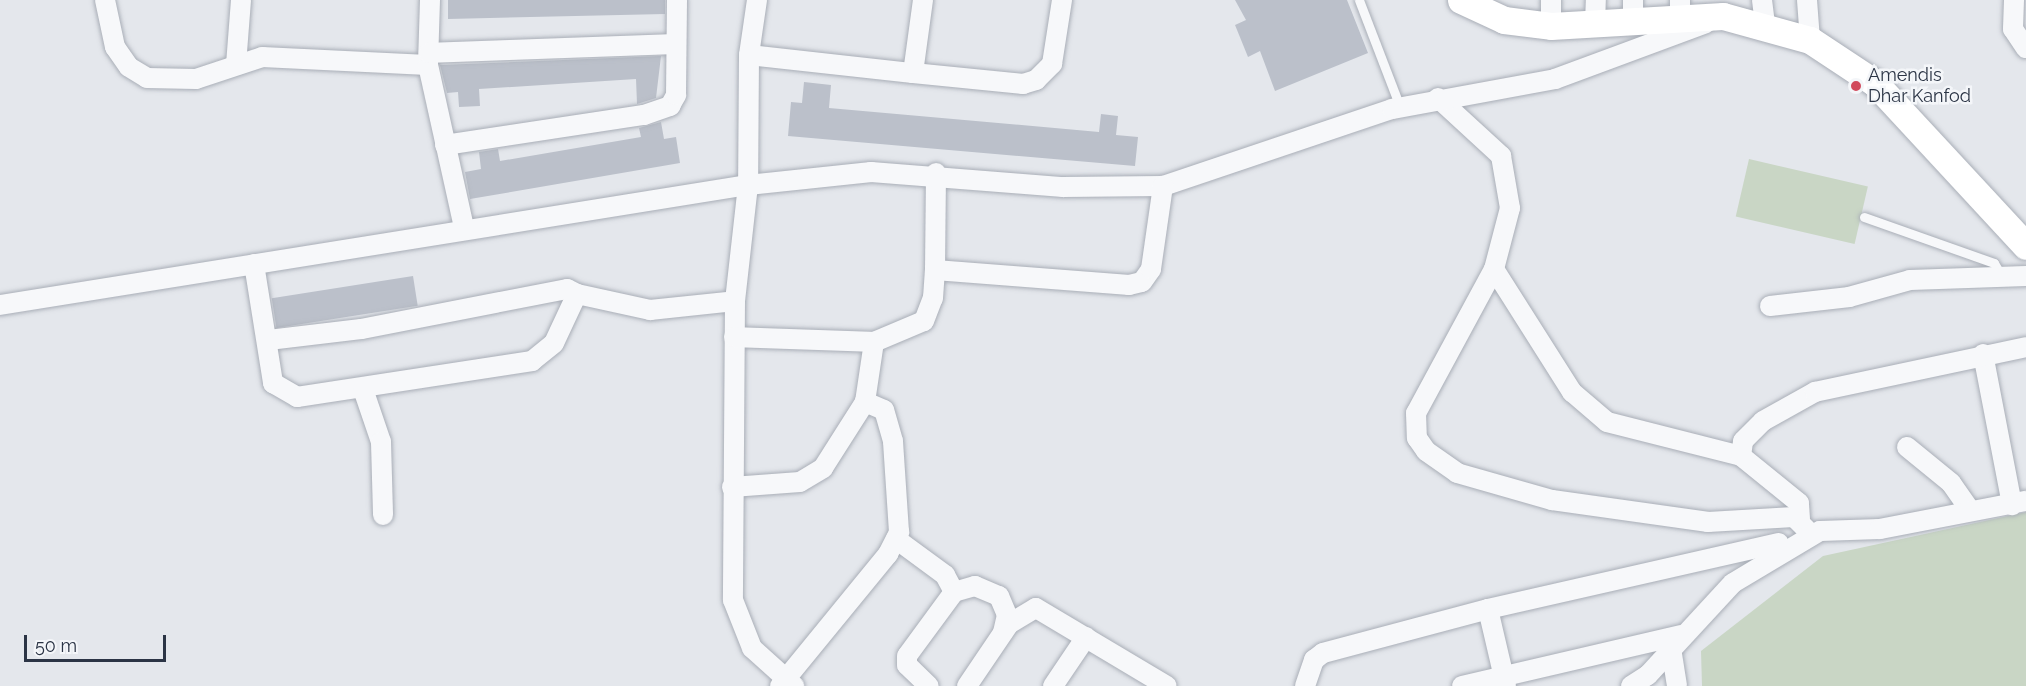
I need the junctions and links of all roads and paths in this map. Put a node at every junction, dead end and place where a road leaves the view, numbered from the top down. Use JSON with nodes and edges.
{"nodes":[{"id":1,"x":105,"y":0,"type":"edge"},
{"id":2,"x":241,"y":0,"type":"edge"},
{"id":3,"x":430,"y":0,"type":"edge"},
{"id":4,"x":677,"y":0,"type":"edge"},
{"id":5,"x":757,"y":0,"type":"edge"},
{"id":6,"x":923,"y":0,"type":"edge"},
{"id":7,"x":1062,"y":0,"type":"edge"},
{"id":8,"x":1359,"y":0,"type":"edge"},
{"id":9,"x":1461,"y":0,"type":"edge"},
{"id":10,"x":1807,"y":0,"type":"edge"},
{"id":11,"x":2014,"y":0,"type":"edge"},
{"id":12,"x":1680,"y":10,"type":"edge"},
{"id":13,"x":1633,"y":11,"type":"edge"},
{"id":14,"x":1596,"y":12,"type":"edge"},
{"id":15,"x":1763,"y":12,"type":"edge"},
{"id":16,"x":1551,"y":13,"type":"edge"},
{"id":17,"x":1723,"y":16,"type":"junction"},
{"id":18,"x":1810,"y":40,"type":"junction"},
{"id":19,"x":674,"y":44,"type":"junction"},
{"id":20,"x":2026,"y":48,"type":"edge"},
{"id":21,"x":749,"y":55,"type":"junction"},
{"id":22,"x":429,"y":59,"type":"junction"},
{"id":23,"x":236,"y":64,"type":"junction"},
{"id":24,"x":913,"y":73,"type":"junction"},
{"id":25,"x":1438,"y":98,"type":"junction"},
{"id":26,"x":1400,"y":107,"type":"junction"},
{"id":27,"x":445,"y":145,"type":"junction"},
{"id":28,"x":936,"y":173,"type":"junction"},
{"id":29,"x":748,"y":185,"type":"junction"},
{"id":30,"x":1163,"y":186,"type":"junction"},
{"id":31,"x":1864,"y":217,"type":"dead end"},
{"id":32,"x":464,"y":227,"type":"junction"},
{"id":33,"x":2026,"y":246,"type":"edge"},
{"id":34,"x":254,"y":264,"type":"junction"},
{"id":35,"x":1494,"y":269,"type":"junction"},
{"id":36,"x":935,"y":270,"type":"junction"},
{"id":37,"x":2026,"y":276,"type":"edge"},
{"id":38,"x":2001,"y":277,"type":"junction"},
{"id":39,"x":577,"y":294,"type":"junction"},
{"id":40,"x":735,"y":302,"type":"junction"},
{"id":41,"x":0,"y":305,"type":"edge"},
{"id":42,"x":1770,"y":306,"type":"dead end"},
{"id":43,"x":734,"y":337,"type":"junction"},
{"id":44,"x":269,"y":340,"type":"junction"},
{"id":45,"x":874,"y":342,"type":"junction"},
{"id":46,"x":2026,"y":347,"type":"edge"},
{"id":47,"x":1983,"y":354,"type":"junction"},
{"id":48,"x":363,"y":390,"type":"junction"},
{"id":49,"x":865,"y":402,"type":"junction"},
{"id":50,"x":1907,"y":447,"type":"dead end"},
{"id":51,"x":1741,"y":456,"type":"junction"},
{"id":52,"x":732,"y":487,"type":"junction"},
{"id":53,"x":2019,"y":503,"type":"edge"},
{"id":54,"x":1970,"y":510,"type":"junction"},
{"id":55,"x":383,"y":515,"type":"dead end"},
{"id":56,"x":1811,"y":528,"type":"junction"},
{"id":57,"x":896,"y":539,"type":"junction"},
{"id":58,"x":954,"y":592,"type":"junction"},
{"id":59,"x":1488,"y":609,"type":"junction"},
{"id":60,"x":1003,"y":633,"type":"junction"},
{"id":61,"x":1086,"y":637,"type":"junction"},
{"id":62,"x":1676,"y":642,"type":"junction"},
{"id":63,"x":1505,"y":681,"type":"edge"},
{"id":64,"x":787,"y":684,"type":"edge"},
{"id":65,"x":1162,"y":685,"type":"edge"},
{"id":66,"x":929,"y":686,"type":"edge"},
{"id":67,"x":968,"y":686,"type":"edge"},
{"id":68,"x":1053,"y":686,"type":"edge"},
{"id":69,"x":1305,"y":686,"type":"edge"},
{"id":70,"x":1462,"y":686,"type":"edge"},
{"id":71,"x":1631,"y":686,"type":"edge"},
{"id":72,"x":1677,"y":686,"type":"edge"}],
"edges":[{"from":1,"to":23,"type":"street"},
{"from":2,"to":23,"type":"street"},
{"from":3,"to":22,"type":"street"},
{"from":4,"to":19,"type":"street"},
{"from":5,"to":21,"type":"street"},
{"from":6,"to":24,"type":"street"},
{"from":7,"to":24,"type":"street"},
{"from":8,"to":26,"type":"lane"},
{"from":9,"to":16,"type":"street"},
{"from":10,"to":18,"type":"street"},
{"from":11,"to":20,"type":"street"},
{"from":12,"to":13,"type":"street"},
{"from":12,"to":17,"type":"street"},
{"from":13,"to":14,"type":"street"},
{"from":14,"to":16,"type":"street"},
{"from":15,"to":17,"type":"street"},
{"from":15,"to":18,"type":"street"},
{"from":17,"to":25,"type":"street"},
{"from":18,"to":33,"type":"street"},
{"from":19,"to":22,"type":"street"},
{"from":19,"to":27,"type":"street"},
{"from":21,"to":24,"type":"street"},
{"from":21,"to":29,"type":"street"},
{"from":22,"to":23,"type":"street"},
{"from":22,"to":27,"type":"street"},
{"from":25,"to":26,"type":"street"},
{"from":25,"to":35,"type":"street"},
{"from":26,"to":30,"type":"street"},
{"from":27,"to":32,"type":"street"},
{"from":28,"to":29,"type":"street"},
{"from":28,"to":30,"type":"street"},
{"from":28,"to":36,"type":"street"},
{"from":29,"to":32,"type":"street"},
{"from":29,"to":40,"type":"street"},
{"from":30,"to":36,"type":"street"},
{"from":31,"to":38,"type":"lane"},
{"from":32,"to":34,"type":"street"},
{"from":34,"to":41,"type":"street"},
{"from":34,"to":44,"type":"street"},
{"from":35,"to":51,"type":"street"},
{"from":35,"to":56,"type":"street"},
{"from":36,"to":45,"type":"street"},
{"from":37,"to":38,"type":"street"},
{"from":38,"to":42,"type":"street"},
{"from":39,"to":40,"type":"street"},
{"from":39,"to":44,"type":"street"},
{"from":39,"to":48,"type":"street"},
{"from":40,"to":43,"type":"street"},
{"from":43,"to":45,"type":"street"},
{"from":43,"to":52,"type":"street"},
{"from":44,"to":48,"type":"street"},
{"from":45,"to":49,"type":"street"},
{"from":46,"to":47,"type":"street"},
{"from":47,"to":51,"type":"street"},
{"from":47,"to":53,"type":"street"},
{"from":48,"to":55,"type":"street"},
{"from":49,"to":52,"type":"street"},
{"from":49,"to":57,"type":"street"},
{"from":50,"to":54,"type":"street"},
{"from":51,"to":56,"type":"street"},
{"from":52,"to":64,"type":"street"},
{"from":53,"to":54,"type":"street"},
{"from":54,"to":56,"type":"street"},
{"from":56,"to":59,"type":"street"},
{"from":56,"to":62,"type":"street"},
{"from":57,"to":58,"type":"street"},
{"from":57,"to":64,"type":"street"},
{"from":58,"to":60,"type":"street"},
{"from":58,"to":66,"type":"street"},
{"from":59,"to":63,"type":"street"},
{"from":59,"to":69,"type":"street"},
{"from":60,"to":61,"type":"street"},
{"from":60,"to":67,"type":"street"},
{"from":61,"to":65,"type":"street"},
{"from":61,"to":68,"type":"street"},
{"from":62,"to":63,"type":"street"},
{"from":62,"to":71,"type":"street"},
{"from":62,"to":72,"type":"street"},
{"from":63,"to":70,"type":"street"}]}
